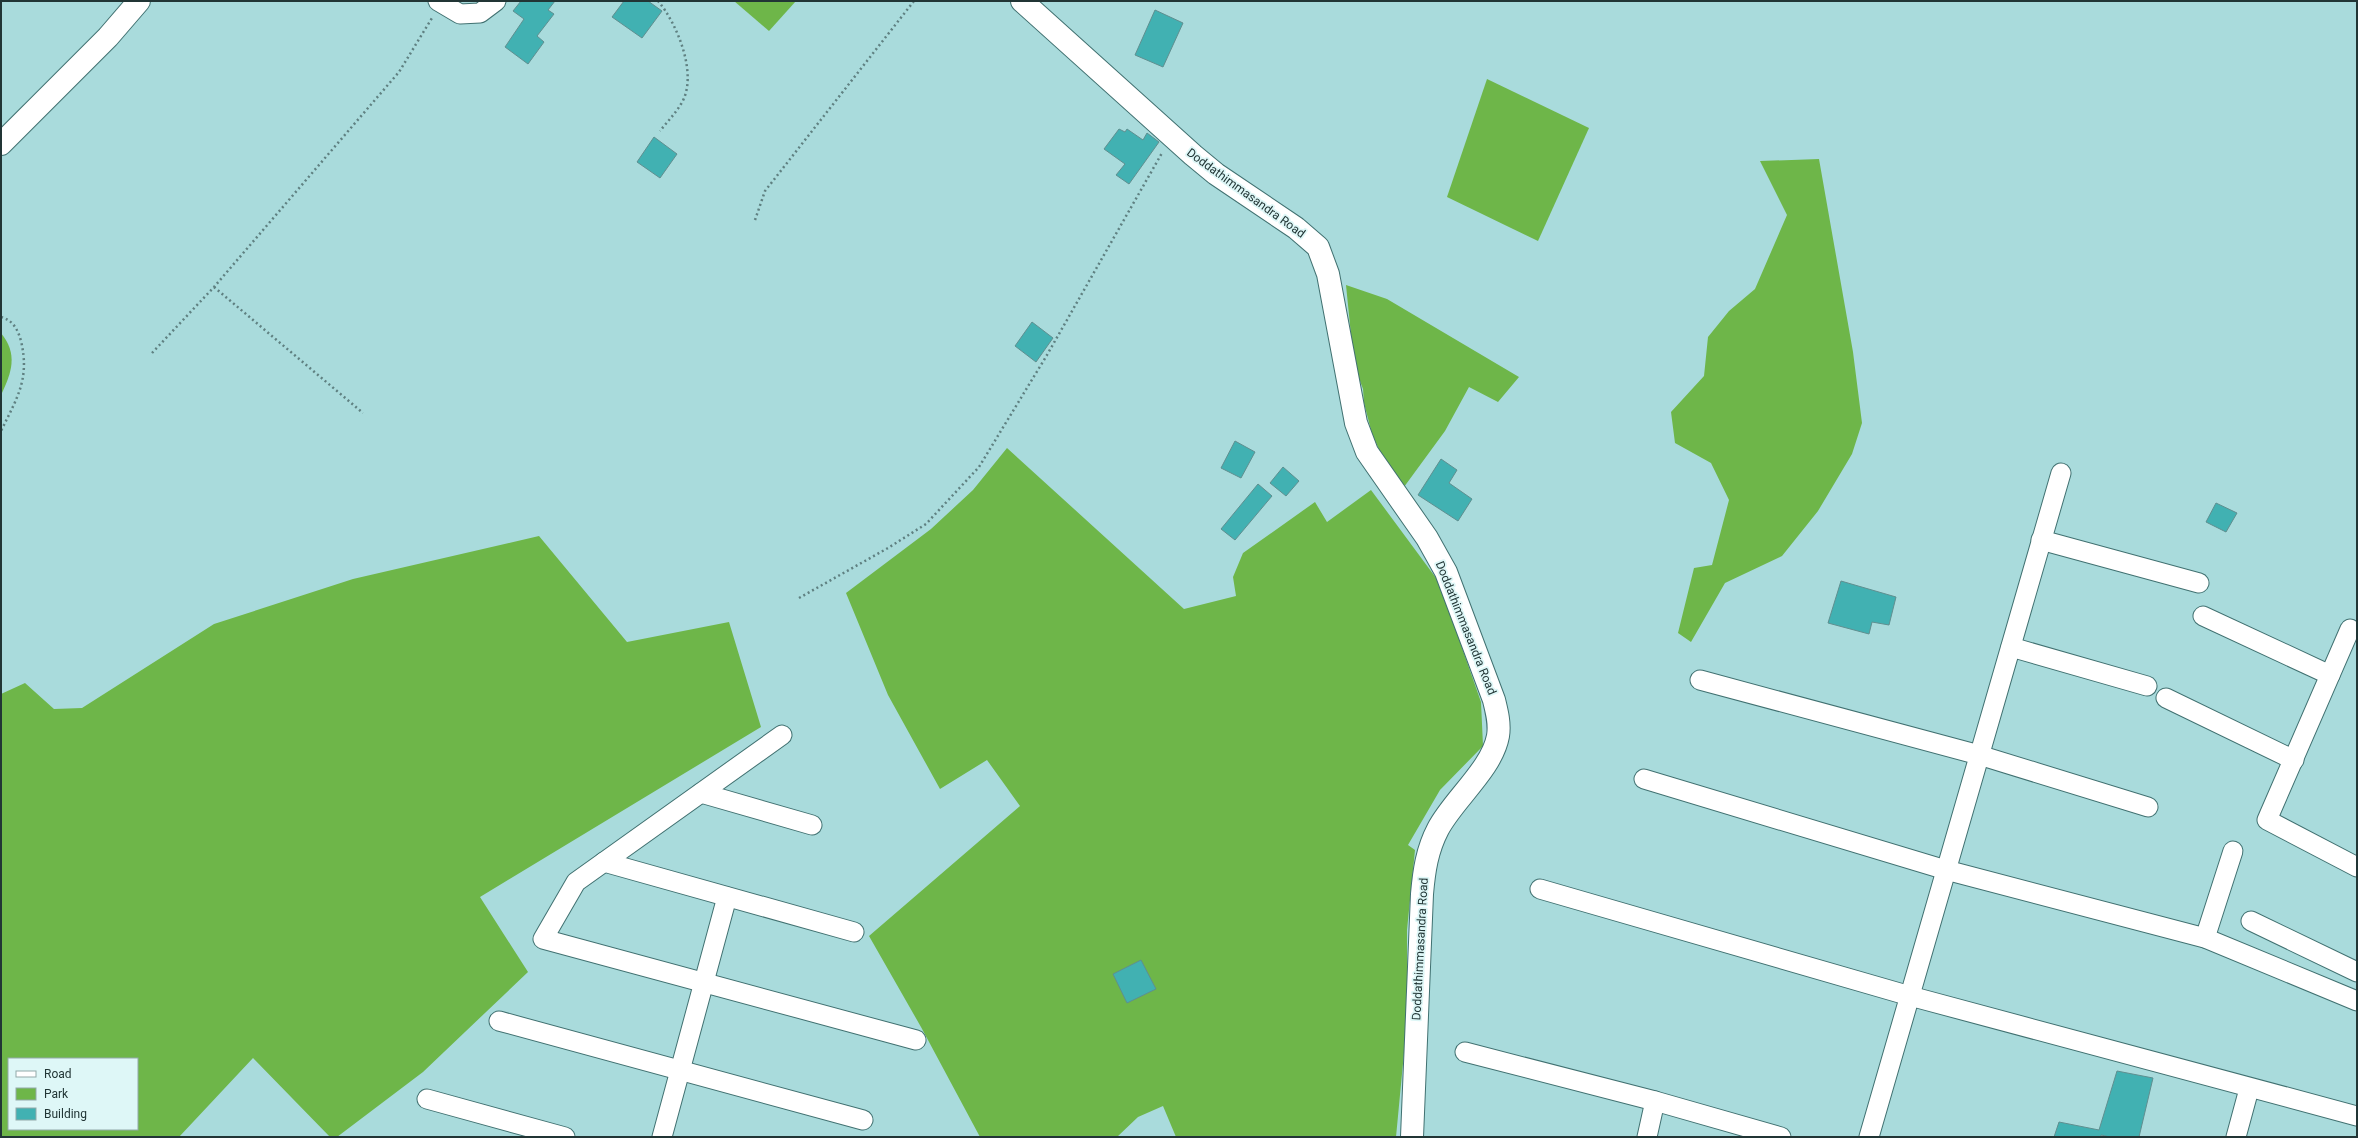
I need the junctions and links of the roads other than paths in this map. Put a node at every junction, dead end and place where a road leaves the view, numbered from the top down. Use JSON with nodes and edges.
{"nodes":[{"id":1,"x":139,"y":1,"type":"edge"},
{"id":2,"x":496,"y":1,"type":"edge"},
{"id":3,"x":1022,"y":1,"type":"edge"},
{"id":4,"x":439,"y":2,"type":"edge"},
{"id":5,"x":1,"y":144,"type":"edge"},
{"id":6,"x":2061,"y":473,"type":"dead end"},
{"id":7,"x":2041,"y":540,"type":"junction"},
{"id":8,"x":2199,"y":582,"type":"dead end"},
{"id":9,"x":2203,"y":616,"type":"dead end"},
{"id":10,"x":2350,"y":629,"type":"dead end"},
{"id":11,"x":2011,"y":647,"type":"junction"},
{"id":12,"x":2330,"y":675,"type":"junction"},
{"id":13,"x":1700,"y":680,"type":"dead end"},
{"id":14,"x":2147,"y":686,"type":"dead end"},
{"id":15,"x":2166,"y":698,"type":"dead end"},
{"id":16,"x":782,"y":735,"type":"dead end"},
{"id":17,"x":1979,"y":755,"type":"junction"},
{"id":18,"x":2294,"y":760,"type":"junction"},
{"id":19,"x":1644,"y":779,"type":"dead end"},
{"id":20,"x":701,"y":793,"type":"junction"},
{"id":21,"x":2148,"y":807,"type":"dead end"},
{"id":22,"x":812,"y":825,"type":"dead end"},
{"id":23,"x":2233,"y":851,"type":"dead end"},
{"id":24,"x":604,"y":862,"type":"junction"},
{"id":25,"x":2357,"y":867,"type":"edge"},
{"id":26,"x":1946,"y":870,"type":"junction"},
{"id":27,"x":1540,"y":889,"type":"dead end"},
{"id":28,"x":727,"y":897,"type":"junction"},
{"id":29,"x":2250,"y":921,"type":"dead end"},
{"id":30,"x":854,"y":932,"type":"dead end"},
{"id":31,"x":2205,"y":938,"type":"junction"},
{"id":32,"x":2357,"y":972,"type":"edge"},
{"id":33,"x":704,"y":982,"type":"junction"},
{"id":34,"x":1910,"y":996,"type":"junction"},
{"id":35,"x":2357,"y":1001,"type":"edge"},
{"id":36,"x":499,"y":1021,"type":"dead end"},
{"id":37,"x":916,"y":1040,"type":"dead end"},
{"id":38,"x":1465,"y":1052,"type":"dead end"},
{"id":39,"x":680,"y":1070,"type":"junction"},
{"id":40,"x":2249,"y":1089,"type":"junction"},
{"id":41,"x":427,"y":1099,"type":"dead end"},
{"id":42,"x":1654,"y":1101,"type":"junction"},
{"id":43,"x":2357,"y":1116,"type":"edge"},
{"id":44,"x":864,"y":1120,"type":"dead end"},
{"id":45,"x":564,"y":1137,"type":"edge"},
{"id":46,"x":662,"y":1137,"type":"edge"},
{"id":47,"x":1412,"y":1137,"type":"edge"},
{"id":48,"x":1647,"y":1137,"type":"edge"},
{"id":49,"x":1781,"y":1137,"type":"edge"},
{"id":50,"x":1869,"y":1137,"type":"edge"},
{"id":51,"x":2236,"y":1137,"type":"edge"}],
"edges":[{"from":1,"to":5,"type":"street"},
{"from":2,"to":4,"type":"street"},
{"from":3,"to":47,"type":"street","name":"Doddathimmasandra Road"},
{"from":6,"to":7,"type":"street"},
{"from":7,"to":8,"type":"street"},
{"from":7,"to":11,"type":"street"},
{"from":9,"to":12,"type":"street"},
{"from":10,"to":12,"type":"street"},
{"from":11,"to":14,"type":"street"},
{"from":11,"to":17,"type":"street"},
{"from":12,"to":18,"type":"street"},
{"from":13,"to":17,"type":"street"},
{"from":15,"to":18,"type":"street"},
{"from":16,"to":20,"type":"street"},
{"from":17,"to":21,"type":"street"},
{"from":17,"to":26,"type":"street"},
{"from":18,"to":25,"type":"street"},
{"from":19,"to":26,"type":"street"},
{"from":20,"to":22,"type":"street"},
{"from":20,"to":24,"type":"street"},
{"from":23,"to":31,"type":"street"},
{"from":24,"to":28,"type":"street"},
{"from":24,"to":33,"type":"street"},
{"from":26,"to":31,"type":"street"},
{"from":26,"to":34,"type":"street"},
{"from":27,"to":34,"type":"street"},
{"from":28,"to":30,"type":"street"},
{"from":28,"to":33,"type":"street"},
{"from":29,"to":32,"type":"street"},
{"from":31,"to":35,"type":"street"},
{"from":33,"to":37,"type":"street"},
{"from":33,"to":39,"type":"street"},
{"from":34,"to":40,"type":"street"},
{"from":34,"to":50,"type":"street"},
{"from":36,"to":39,"type":"street"},
{"from":38,"to":42,"type":"street"},
{"from":39,"to":44,"type":"street"},
{"from":39,"to":46,"type":"street"},
{"from":40,"to":43,"type":"street"},
{"from":40,"to":51,"type":"street"},
{"from":41,"to":45,"type":"street"},
{"from":42,"to":48,"type":"street"},
{"from":42,"to":49,"type":"street"}]}
